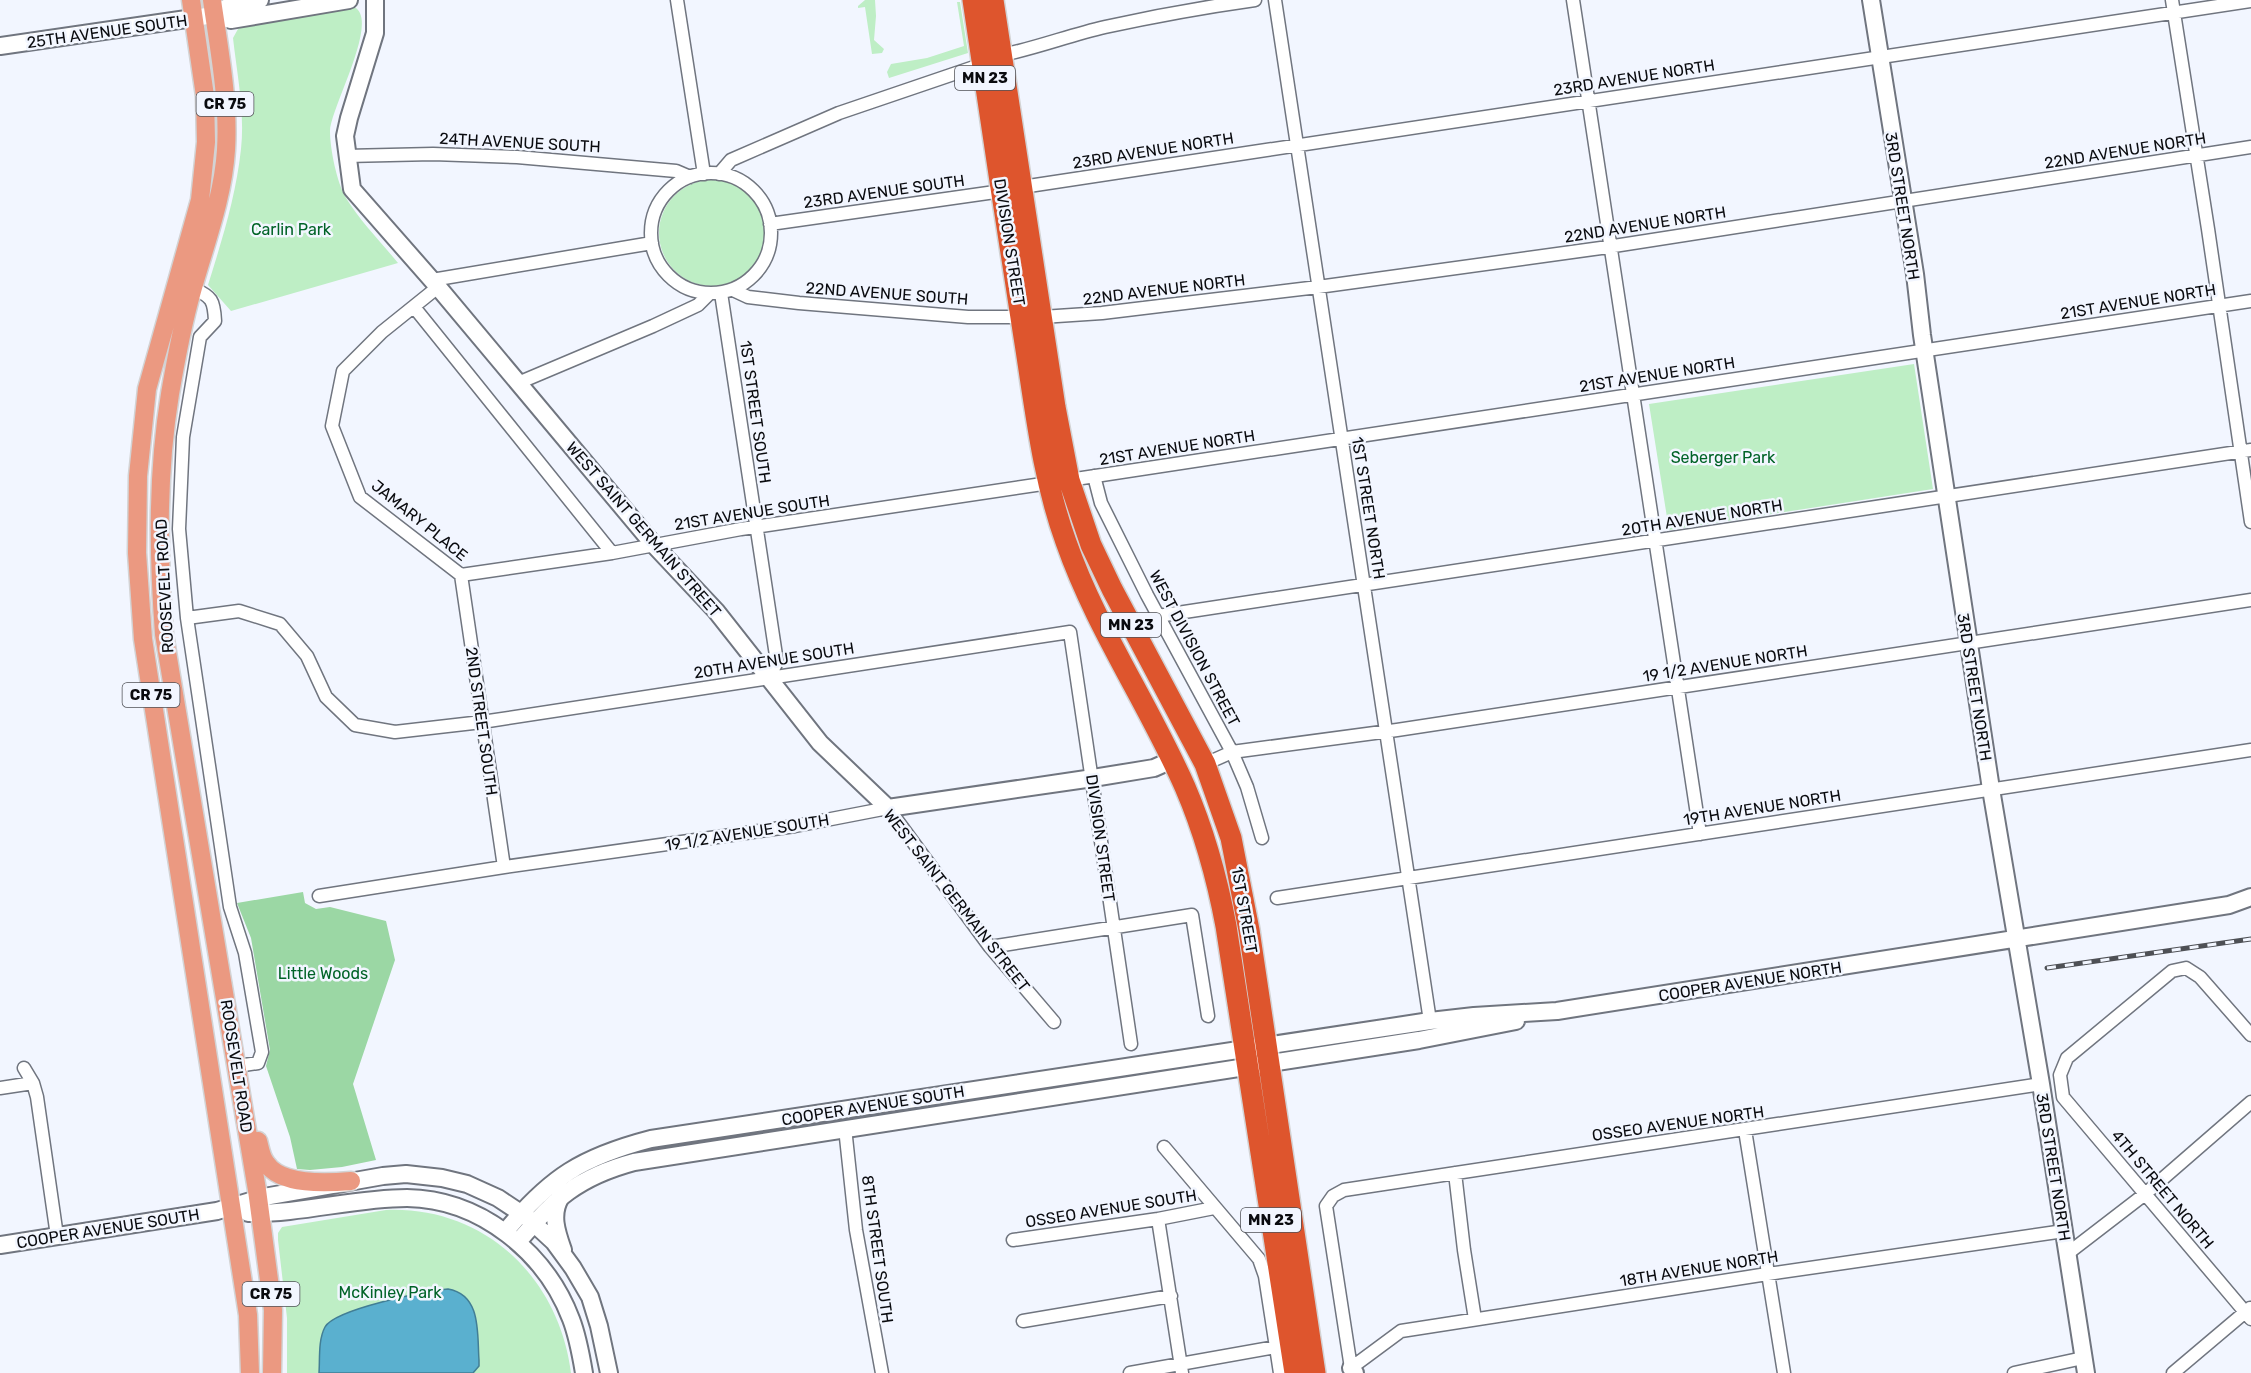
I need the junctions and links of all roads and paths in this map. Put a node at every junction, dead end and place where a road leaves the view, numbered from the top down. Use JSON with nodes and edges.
{"nodes":[{"id":1,"x":191,"y":0,"type":"edge"},
{"id":2,"x":260,"y":0,"type":"edge"},
{"id":3,"x":350,"y":0,"type":"edge"},
{"id":4,"x":375,"y":0,"type":"edge"},
{"id":5,"x":676,"y":0,"type":"edge"},
{"id":6,"x":973,"y":0,"type":"edge"},
{"id":7,"x":993,"y":0,"type":"edge"},
{"id":8,"x":1256,"y":0,"type":"edge"},
{"id":9,"x":1275,"y":0,"type":"edge"},
{"id":10,"x":1574,"y":0,"type":"edge"},
{"id":11,"x":1871,"y":0,"type":"edge"},
{"id":12,"x":2251,"y":1,"type":"edge"},
{"id":13,"x":2173,"y":6,"type":"edge"},
{"id":14,"x":213,"y":8,"type":"edge"},
{"id":15,"x":193,"y":18,"type":"junction"},
{"id":16,"x":0,"y":46,"type":"edge"},
{"id":17,"x":1002,"y":55,"type":"junction"},
{"id":18,"x":1880,"y":57,"type":"junction"},
{"id":19,"x":983,"y":64,"type":"junction"},
{"id":20,"x":1589,"y":101,"type":"junction"},
{"id":21,"x":1297,"y":145,"type":"junction"},
{"id":22,"x":2251,"y":147,"type":"edge"},
{"id":23,"x":346,"y":156,"type":"junction"},
{"id":24,"x":2197,"y":156,"type":"junction"},
{"id":25,"x":704,"y":174,"type":"junction"},
{"id":26,"x":719,"y":174,"type":"junction"},
{"id":27,"x":690,"y":177,"type":"junction"},
{"id":28,"x":1012,"y":189,"type":"junction"},
{"id":29,"x":1903,"y":201,"type":"junction"},
{"id":30,"x":770,"y":224,"type":"junction"},
{"id":31,"x":652,"y":243,"type":"junction"},
{"id":32,"x":1611,"y":246,"type":"junction"},
{"id":33,"x":435,"y":284,"type":"junction"},
{"id":34,"x":1318,"y":287,"type":"junction"},
{"id":35,"x":193,"y":288,"type":"junction"},
{"id":36,"x":721,"y":292,"type":"junction"},
{"id":37,"x":2251,"y":300,"type":"edge"},
{"id":38,"x":2218,"y":305,"type":"junction"},
{"id":39,"x":414,"y":307,"type":"junction"},
{"id":40,"x":1031,"y":317,"type":"junction"},
{"id":41,"x":1924,"y":350,"type":"junction"},
{"id":42,"x":518,"y":383,"type":"junction"},
{"id":43,"x":1633,"y":394,"type":"junction"},
{"id":44,"x":1341,"y":438,"type":"junction"},
{"id":45,"x":2246,"y":451,"type":"edge"},
{"id":46,"x":1094,"y":476,"type":"junction"},
{"id":47,"x":1059,"y":481,"type":"junction"},
{"id":48,"x":1946,"y":497,"type":"junction"},
{"id":49,"x":2251,"y":522,"type":"edge"},
{"id":50,"x":757,"y":527,"type":"junction"},
{"id":51,"x":1655,"y":541,"type":"junction"},
{"id":52,"x":654,"y":545,"type":"junction"},
{"id":53,"x":612,"y":553,"type":"junction"},
{"id":54,"x":461,"y":575,"type":"junction"},
{"id":55,"x":1364,"y":585,"type":"junction"},
{"id":56,"x":2251,"y":600,"type":"edge"},
{"id":57,"x":1158,"y":616,"type":"junction"},
{"id":58,"x":187,"y":618,"type":"junction"},
{"id":59,"x":1070,"y":632,"type":"joint"},
{"id":60,"x":1968,"y":643,"type":"junction"},
{"id":61,"x":769,"y":677,"type":"junction"},
{"id":62,"x":1678,"y":687,"type":"junction"},
{"id":63,"x":482,"y":722,"type":"junction"},
{"id":64,"x":1386,"y":731,"type":"junction"},
{"id":65,"x":2251,"y":750,"type":"edge"},
{"id":66,"x":1232,"y":752,"type":"junction"},
{"id":67,"x":1172,"y":760,"type":"junction"},
{"id":68,"x":1205,"y":764,"type":"junction"},
{"id":69,"x":1093,"y":778,"type":"junction"},
{"id":70,"x":1990,"y":789,"type":"junction"},
{"id":71,"x":888,"y":808,"type":"junction"},
{"id":72,"x":1700,"y":834,"type":"junction"},
{"id":73,"x":1262,"y":838,"type":"dead end"},
{"id":74,"x":504,"y":867,"type":"junction"},
{"id":75,"x":1408,"y":878,"type":"junction"},
{"id":76,"x":319,"y":896,"type":"dead end"},
{"id":77,"x":2251,"y":897,"type":"edge"},
{"id":78,"x":1277,"y":898,"type":"dead end"},
{"id":79,"x":1114,"y":927,"type":"junction"},
{"id":80,"x":2015,"y":940,"type":"junction"},
{"id":81,"x":990,"y":947,"type":"junction"},
{"id":82,"x":1557,"y":1011,"type":"junction"},
{"id":83,"x":1208,"y":1016,"type":"dead end"},
{"id":84,"x":1430,"y":1020,"type":"junction"},
{"id":85,"x":1054,"y":1022,"type":"dead end"},
{"id":86,"x":2251,"y":1035,"type":"edge"},
{"id":87,"x":1131,"y":1044,"type":"dead end"},
{"id":88,"x":1268,"y":1055,"type":"junction"},
{"id":89,"x":1247,"y":1057,"type":"junction"},
{"id":90,"x":237,"y":1066,"type":"junction"},
{"id":91,"x":24,"y":1068,"type":"dead end"},
{"id":92,"x":33,"y":1083,"type":"junction"},
{"id":93,"x":2041,"y":1084,"type":"junction"},
{"id":94,"x":241,"y":1087,"type":"junction"},
{"id":95,"x":0,"y":1088,"type":"edge"},
{"id":96,"x":2251,"y":1102,"type":"edge"},
{"id":97,"x":845,"y":1128,"type":"junction"},
{"id":98,"x":1745,"y":1130,"type":"junction"},
{"id":99,"x":1164,"y":1147,"type":"dead end"},
{"id":100,"x":1455,"y":1173,"type":"junction"},
{"id":101,"x":351,"y":1181,"type":"junction"},
{"id":102,"x":2145,"y":1194,"type":"junction"},
{"id":103,"x":562,"y":1196,"type":"junction"},
{"id":104,"x":259,"y":1206,"type":"junction"},
{"id":105,"x":1214,"y":1208,"type":"junction"},
{"id":106,"x":227,"y":1210,"type":"junction"},
{"id":107,"x":520,"y":1212,"type":"junction"},
{"id":108,"x":1158,"y":1219,"type":"junction"},
{"id":109,"x":534,"y":1223,"type":"junction"},
{"id":110,"x":2064,"y":1232,"type":"junction"},
{"id":111,"x":57,"y":1236,"type":"junction"},
{"id":112,"x":511,"y":1237,"type":"junction"},
{"id":113,"x":1013,"y":1240,"type":"dead end"},
{"id":114,"x":0,"y":1245,"type":"edge"},
{"id":115,"x":2067,"y":1254,"type":"junction"},
{"id":116,"x":567,"y":1259,"type":"junction"},
{"id":117,"x":1770,"y":1274,"type":"junction"},
{"id":118,"x":1171,"y":1296,"type":"junction"},
{"id":119,"x":2249,"y":1313,"type":"edge"},
{"id":120,"x":1475,"y":1319,"type":"junction"},
{"id":121,"x":1023,"y":1321,"type":"dead end"},
{"id":122,"x":1276,"y":1347,"type":"junction"},
{"id":123,"x":2085,"y":1365,"type":"edge"},
{"id":124,"x":1182,"y":1369,"type":"edge"},
{"id":125,"x":1353,"y":1371,"type":"edge"},
{"id":126,"x":250,"y":1373,"type":"edge"},
{"id":127,"x":272,"y":1373,"type":"edge"},
{"id":128,"x":584,"y":1373,"type":"edge"},
{"id":129,"x":609,"y":1373,"type":"edge"},
{"id":130,"x":882,"y":1373,"type":"edge"},
{"id":131,"x":1130,"y":1373,"type":"edge"},
{"id":132,"x":1280,"y":1373,"type":"edge"},
{"id":133,"x":1295,"y":1373,"type":"edge"},
{"id":134,"x":1315,"y":1373,"type":"edge"},
{"id":135,"x":1784,"y":1373,"type":"edge"},
{"id":136,"x":2014,"y":1373,"type":"edge"},
{"id":137,"x":2173,"y":1373,"type":"edge"}],
"edges":[{"from":1,"to":15,"type":"main road","number":"CR 75"},
{"from":2,"to":14,"type":"main road","name":"25TH AVENUE SOUTH"},
{"from":3,"to":14,"type":"main road","name":"25TH AVENUE SOUTH"},
{"from":4,"to":23,"type":"main road","name":"WEST SAINT GERMAIN STREET"},
{"from":5,"to":25,"type":"street"},
{"from":6,"to":19,"type":"highway","name":"DIVISION STREET","number":"MN 23"},
{"from":7,"to":17,"type":"highway","name":"DIVISION STREET","number":"MN 23"},
{"from":8,"to":17,"type":"street"},
{"from":9,"to":21,"type":"street","name":"1ST STREET NORTH"},
{"from":10,"to":20,"type":"street"},
{"from":11,"to":18,"type":"main road","name":"3RD STREET NORTH"},
{"from":12,"to":13,"type":"street","name":"23RD AVENUE NORTH"},
{"from":13,"to":18,"type":"street","name":"23RD AVENUE NORTH"},
{"from":13,"to":24,"type":"street"},
{"from":14,"to":15,"type":"main road","name":"25TH AVENUE SOUTH"},
{"from":14,"to":35,"type":"main road","name":"ROOSEVELT ROAD","number":"CR 75"},
{"from":15,"to":16,"type":"main road","name":"25TH AVENUE SOUTH"},
{"from":15,"to":106,"type":"main road","name":"ROOSEVELT ROAD","number":"CR 75"},
{"from":17,"to":28,"type":"highway","name":"DIVISION STREET","number":"MN 23"},
{"from":18,"to":20,"type":"street","name":"23RD AVENUE NORTH"},
{"from":18,"to":29,"type":"main road","name":"3RD STREET NORTH"},
{"from":19,"to":26,"type":"street"},
{"from":19,"to":28,"type":"highway","name":"DIVISION STREET","number":"MN 23"},
{"from":20,"to":21,"type":"street","name":"23RD AVENUE NORTH"},
{"from":20,"to":32,"type":"street"},
{"from":21,"to":28,"type":"street","name":"23RD AVENUE NORTH"},
{"from":21,"to":34,"type":"street","name":"1ST STREET NORTH"},
{"from":22,"to":24,"type":"street","name":"22ND AVENUE NORTH"},
{"from":23,"to":27,"type":"street","name":"24TH AVENUE SOUTH"},
{"from":23,"to":33,"type":"main road","name":"WEST SAINT GERMAIN STREET"},
{"from":24,"to":29,"type":"street","name":"22ND AVENUE NORTH"},
{"from":24,"to":38,"type":"street"},
{"from":25,"to":26,"type":"street"},
{"from":25,"to":27,"type":"street"},
{"from":26,"to":30,"type":"street"},
{"from":27,"to":31,"type":"street"},
{"from":28,"to":30,"type":"street","name":"23RD AVENUE SOUTH"},
{"from":28,"to":40,"type":"highway","name":"DIVISION STREET","number":"MN 23"},
{"from":29,"to":32,"type":"street","name":"22ND AVENUE NORTH"},
{"from":29,"to":41,"type":"main road","name":"3RD STREET NORTH"},
{"from":30,"to":36,"type":"street"},
{"from":31,"to":33,"type":"street"},
{"from":31,"to":36,"type":"street"},
{"from":32,"to":34,"type":"street","name":"22ND AVENUE NORTH"},
{"from":32,"to":43,"type":"street"},
{"from":33,"to":39,"type":"street","name":"JAMARY PLACE"},
{"from":33,"to":42,"type":"main road","name":"WEST SAINT GERMAIN STREET"},
{"from":34,"to":40,"type":"street","name":"22ND AVENUE NORTH"},
{"from":34,"to":44,"type":"street","name":"1ST STREET NORTH"},
{"from":35,"to":58,"type":"street"},
{"from":35,"to":90,"type":"main road","name":"ROOSEVELT ROAD","number":"CR 75"},
{"from":36,"to":40,"type":"street","name":"22ND AVENUE SOUTH"},
{"from":36,"to":42,"type":"street"},
{"from":36,"to":50,"type":"street","name":"1ST STREET SOUTH"},
{"from":37,"to":38,"type":"street","name":"21ST AVENUE NORTH"},
{"from":38,"to":41,"type":"street","name":"21ST AVENUE NORTH"},
{"from":38,"to":45,"type":"street"},
{"from":39,"to":53,"type":"street"},
{"from":39,"to":54,"type":"street","name":"JAMARY PLACE"},
{"from":40,"to":47,"type":"highway","name":"DIVISION STREET","number":"MN 23"},
{"from":41,"to":43,"type":"street","name":"21ST AVENUE NORTH"},
{"from":41,"to":48,"type":"main road","name":"3RD STREET NORTH"},
{"from":42,"to":52,"type":"main road","name":"WEST SAINT GERMAIN STREET"},
{"from":43,"to":44,"type":"street","name":"21ST AVENUE NORTH"},
{"from":43,"to":51,"type":"street"},
{"from":44,"to":46,"type":"street","name":"21ST AVENUE NORTH"},
{"from":44,"to":55,"type":"street","name":"1ST STREET NORTH"},
{"from":45,"to":48,"type":"street","name":"20TH AVENUE NORTH"},
{"from":45,"to":49,"type":"street"},
{"from":46,"to":47,"type":"street","name":"21ST AVENUE NORTH"},
{"from":46,"to":57,"type":"street","name":"WEST DIVISION STREET"},
{"from":47,"to":50,"type":"street","name":"21ST AVENUE SOUTH"},
{"from":47,"to":67,"type":"highway","name":"1ST STREET","number":"MN 23"},
{"from":47,"to":68,"type":"highway","name":"1ST STREET","number":"MN 23"},
{"from":48,"to":51,"type":"street","name":"20TH AVENUE NORTH"},
{"from":48,"to":60,"type":"main road","name":"3RD STREET NORTH"},
{"from":50,"to":52,"type":"street","name":"21ST AVENUE SOUTH"},
{"from":50,"to":61,"type":"street","name":"1ST STREET SOUTH"},
{"from":51,"to":55,"type":"street","name":"20TH AVENUE NORTH"},
{"from":51,"to":62,"type":"street"},
{"from":52,"to":53,"type":"street","name":"21ST AVENUE SOUTH"},
{"from":52,"to":61,"type":"main road","name":"WEST SAINT GERMAIN STREET"},
{"from":53,"to":54,"type":"street","name":"21ST AVENUE SOUTH"},
{"from":54,"to":63,"type":"street","name":"2ND STREET SOUTH"},
{"from":55,"to":57,"type":"street","name":"20TH AVENUE NORTH"},
{"from":55,"to":64,"type":"street","name":"1ST STREET NORTH"},
{"from":56,"to":60,"type":"street","name":"19 1/2 AVENUE NORTH"},
{"from":57,"to":66,"type":"street","name":"WEST DIVISION STREET"},
{"from":58,"to":63,"type":"street","name":"20TH AVENUE SOUTH"},
{"from":58,"to":90,"type":"street"},
{"from":59,"to":61,"type":"street","name":"20TH AVENUE SOUTH"},
{"from":59,"to":69,"type":"street","name":"DIVISION STREET"},
{"from":60,"to":62,"type":"street","name":"19 1/2 AVENUE NORTH"},
{"from":60,"to":70,"type":"main road","name":"3RD STREET NORTH"},
{"from":61,"to":63,"type":"street","name":"20TH AVENUE SOUTH"},
{"from":61,"to":71,"type":"main road","name":"WEST SAINT GERMAIN STREET"},
{"from":62,"to":64,"type":"street","name":"19 1/2 AVENUE NORTH"},
{"from":62,"to":72,"type":"street"},
{"from":63,"to":74,"type":"street","name":"2ND STREET SOUTH"},
{"from":64,"to":66,"type":"street","name":"19 1/2 AVENUE NORTH"},
{"from":64,"to":75,"type":"street","name":"1ST STREET NORTH"},
{"from":65,"to":70,"type":"street","name":"19TH AVENUE NORTH"},
{"from":66,"to":68,"type":"street","name":"19 1/2 AVENUE NORTH"},
{"from":66,"to":73,"type":"street","name":"WEST DIVISION STREET"},
{"from":67,"to":69,"type":"main road","name":"19 1/2 AVENUE SOUTH"},
{"from":67,"to":89,"type":"highway","name":"1ST STREET","number":"MN 23"},
{"from":68,"to":88,"type":"highway","name":"1ST STREET","number":"MN 23"},
{"from":69,"to":71,"type":"main road","name":"19 1/2 AVENUE SOUTH"},
{"from":69,"to":79,"type":"street","name":"DIVISION STREET"},
{"from":70,"to":72,"type":"street","name":"19TH AVENUE NORTH"},
{"from":70,"to":80,"type":"main road","name":"3RD STREET NORTH"},
{"from":71,"to":74,"type":"street","name":"19 1/2 AVENUE SOUTH"},
{"from":71,"to":81,"type":"street","name":"WEST SAINT GERMAIN STREET"},
{"from":72,"to":75,"type":"street","name":"19TH AVENUE NORTH"},
{"from":74,"to":76,"type":"street","name":"19 1/2 AVENUE SOUTH"},
{"from":75,"to":78,"type":"street","name":"19TH AVENUE NORTH"},
{"from":75,"to":84,"type":"street","name":"1ST STREET NORTH"},
{"from":77,"to":80,"type":"main road","name":"COOPER AVENUE NORTH"},
{"from":79,"to":81,"type":"street"},
{"from":79,"to":83,"type":"street"},
{"from":79,"to":87,"type":"street","name":"DIVISION STREET"},
{"from":80,"to":82,"type":"main road","name":"COOPER AVENUE NORTH"},
{"from":80,"to":93,"type":"main road","name":"3RD STREET NORTH"},
{"from":81,"to":85,"type":"street","name":"WEST SAINT GERMAIN STREET"},
{"from":82,"to":84,"type":"main road","name":"COOPER AVENUE NORTH"},
{"from":82,"to":88,"type":"main road"},
{"from":84,"to":88,"type":"main road","name":"COOPER AVENUE NORTH"},
{"from":86,"to":102,"type":"street","name":"4TH STREET NORTH"},
{"from":88,"to":89,"type":"main road","name":"COOPER AVENUE NORTH"},
{"from":88,"to":134,"type":"highway","name":"1ST STREET","number":"MN 23"},
{"from":89,"to":97,"type":"main road"},
{"from":89,"to":107,"type":"main road","name":"COOPER AVENUE SOUTH"},
{"from":89,"to":133,"type":"highway","name":"1ST STREET","number":"MN 23"},
{"from":90,"to":94,"type":"main road","name":"ROOSEVELT ROAD","number":"CR 75"},
{"from":91,"to":92,"type":"street"},
{"from":92,"to":95,"type":"street"},
{"from":92,"to":111,"type":"street"},
{"from":93,"to":98,"type":"street","name":"OSSEO AVENUE NORTH"},
{"from":93,"to":110,"type":"main road","name":"3RD STREET NORTH"},
{"from":94,"to":101,"type":"main road"},
{"from":94,"to":104,"type":"main road","name":"ROOSEVELT ROAD","number":"CR 75"},
{"from":96,"to":102,"type":"street"},
{"from":97,"to":103,"type":"main road"},
{"from":97,"to":130,"type":"street","name":"8TH STREET SOUTH"},
{"from":98,"to":100,"type":"street","name":"OSSEO AVENUE NORTH"},
{"from":98,"to":117,"type":"street"},
{"from":99,"to":105,"type":"street"},
{"from":100,"to":120,"type":"street"},
{"from":100,"to":125,"type":"street","name":"OSSEO AVENUE NORTH"},
{"from":101,"to":104,"type":"main road","name":"COOPER AVENUE SOUTH"},
{"from":101,"to":107,"type":"main road","name":"COOPER AVENUE SOUTH"},
{"from":102,"to":115,"type":"street"},
{"from":102,"to":119,"type":"street","name":"4TH STREET NORTH"},
{"from":103,"to":109,"type":"main road"},
{"from":103,"to":116,"type":"main road"},
{"from":104,"to":106,"type":"main road","name":"COOPER AVENUE SOUTH"},
{"from":104,"to":112,"type":"main road","name":"COOPER AVENUE SOUTH"},
{"from":104,"to":127,"type":"main road","name":"ROOSEVELT ROAD","number":"CR 75"},
{"from":105,"to":108,"type":"street","name":"OSSEO AVENUE SOUTH"},
{"from":105,"to":122,"type":"street"},
{"from":106,"to":111,"type":"main road","name":"COOPER AVENUE SOUTH"},
{"from":106,"to":126,"type":"main road","name":"ROOSEVELT ROAD","number":"CR 75"},
{"from":107,"to":109,"type":"main road","name":"COOPER AVENUE SOUTH"},
{"from":107,"to":112,"type":"main road","name":"COOPER AVENUE SOUTH"},
{"from":108,"to":113,"type":"street","name":"OSSEO AVENUE SOUTH"},
{"from":108,"to":118,"type":"street"},
{"from":109,"to":112,"type":"main road"},
{"from":109,"to":116,"type":"main road","name":"COOPER AVENUE SOUTH"},
{"from":110,"to":115,"type":"main road","name":"3RD STREET NORTH"},
{"from":110,"to":117,"type":"street","name":"18TH AVENUE NORTH"},
{"from":111,"to":114,"type":"main road","name":"COOPER AVENUE SOUTH"},
{"from":112,"to":128,"type":"main road"},
{"from":115,"to":123,"type":"main road","name":"3RD STREET NORTH"},
{"from":116,"to":129,"type":"main road"},
{"from":117,"to":120,"type":"street","name":"18TH AVENUE NORTH"},
{"from":117,"to":135,"type":"street"},
{"from":118,"to":121,"type":"street"},
{"from":118,"to":124,"type":"street"},
{"from":119,"to":137,"type":"street"},
{"from":120,"to":125,"type":"street","name":"18TH AVENUE NORTH"},
{"from":122,"to":124,"type":"street"},
{"from":122,"to":132,"type":"street"},
{"from":123,"to":136,"type":"street"},
{"from":124,"to":131,"type":"street"}]}
